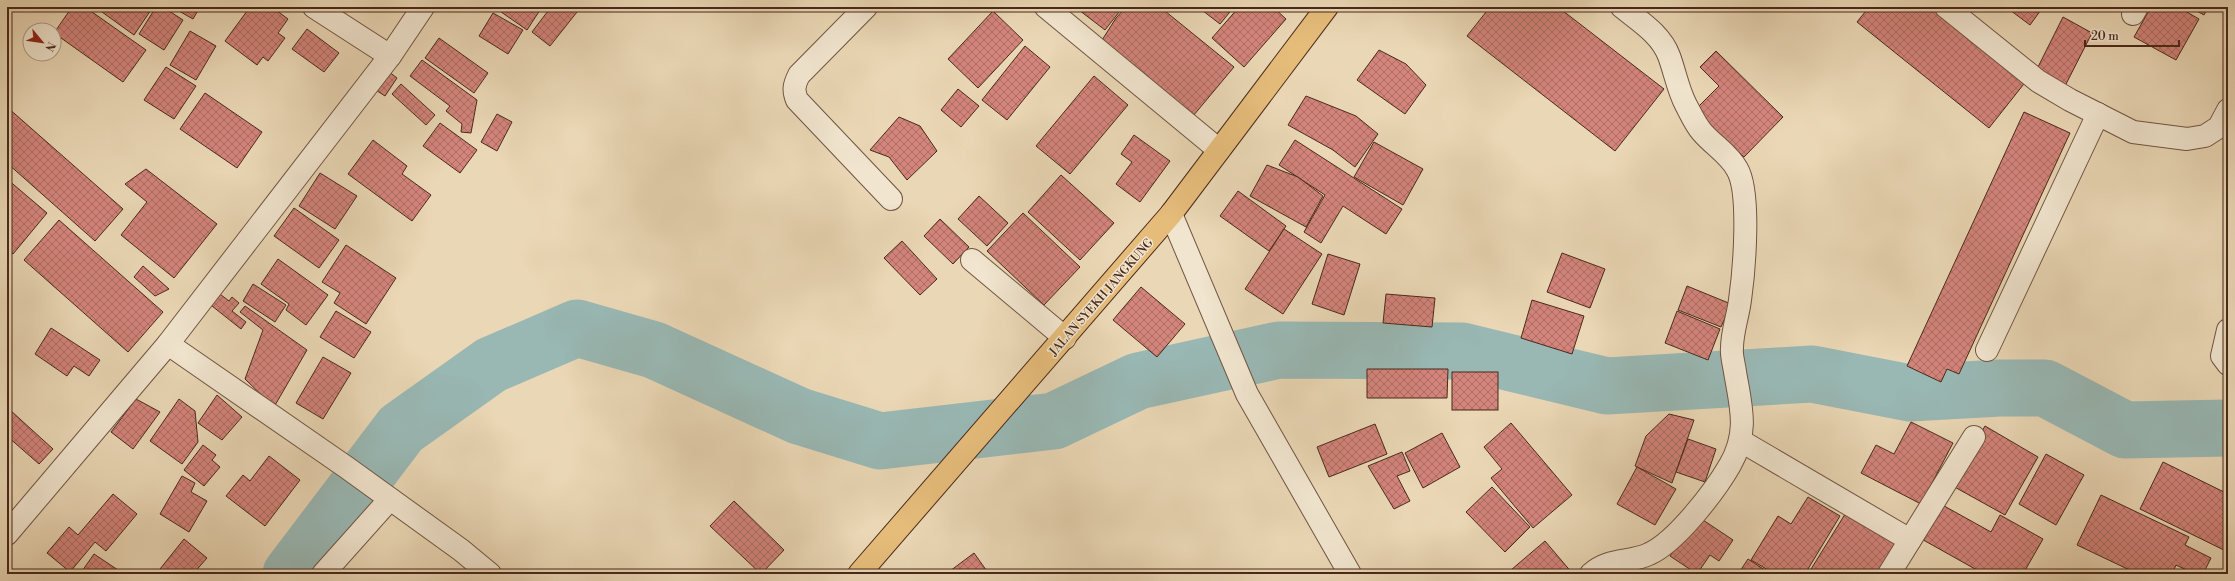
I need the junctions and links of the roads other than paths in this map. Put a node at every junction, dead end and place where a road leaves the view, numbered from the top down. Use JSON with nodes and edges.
{"nodes":[{"id":1,"x":314,"y":7,"type":"edge"},
{"id":2,"x":423,"y":7,"type":"edge"},
{"id":3,"x":866,"y":7,"type":"edge"},
{"id":4,"x":1046,"y":7,"type":"edge"},
{"id":5,"x":1327,"y":7,"type":"edge"},
{"id":6,"x":1622,"y":7,"type":"edge"},
{"id":7,"x":1946,"y":7,"type":"edge"},
{"id":8,"x":390,"y":56,"type":"junction"},
{"id":9,"x":2228,"y":110,"type":"edge"},
{"id":10,"x":2098,"y":114,"type":"junction"},
{"id":11,"x":1219,"y":150,"type":"junction"},
{"id":12,"x":891,"y":199,"type":"dead end"},
{"id":13,"x":1172,"y":214,"type":"junction"},
{"id":14,"x":972,"y":260,"type":"dead end"},
{"id":15,"x":2228,"y":330,"type":"edge"},
{"id":16,"x":1066,"y":338,"type":"junction"},
{"id":17,"x":168,"y":344,"type":"junction"},
{"id":18,"x":1987,"y":350,"type":"dead end"},
{"id":19,"x":2228,"y":364,"type":"edge"},
{"id":20,"x":1974,"y":437,"type":"dead end"},
{"id":21,"x":1741,"y":441,"type":"junction"},
{"id":22,"x":386,"y":496,"type":"junction"},
{"id":23,"x":7,"y":534,"type":"edge"},
{"id":24,"x":1910,"y":540,"type":"junction"},
{"id":25,"x":324,"y":574,"type":"edge"},
{"id":26,"x":490,"y":574,"type":"edge"},
{"id":27,"x":858,"y":574,"type":"edge"},
{"id":28,"x":1350,"y":574,"type":"edge"},
{"id":29,"x":1591,"y":574,"type":"edge"},
{"id":30,"x":1890,"y":574,"type":"edge"}],
"edges":[{"from":1,"to":8,"type":"street"},
{"from":2,"to":8,"type":"street"},
{"from":3,"to":12,"type":"street"},
{"from":4,"to":11,"type":"street"},
{"from":5,"to":11,"type":"main road","name":"JALAN SYEKH JANGKUNG"},
{"from":6,"to":21,"type":"street"},
{"from":7,"to":10,"type":"street"},
{"from":8,"to":17,"type":"street"},
{"from":9,"to":10,"type":"street"},
{"from":10,"to":18,"type":"street"},
{"from":11,"to":13,"type":"main road","name":"JALAN SYEKH JANGKUNG"},
{"from":13,"to":16,"type":"main road","name":"JALAN SYEKH JANGKUNG"},
{"from":13,"to":28,"type":"street"},
{"from":14,"to":16,"type":"street"},
{"from":15,"to":19,"type":"street"},
{"from":16,"to":27,"type":"main road","name":"JALAN SYEKH JANGKUNG"},
{"from":17,"to":22,"type":"street"},
{"from":17,"to":23,"type":"street"},
{"from":20,"to":24,"type":"street"},
{"from":21,"to":24,"type":"street"},
{"from":21,"to":29,"type":"street"},
{"from":22,"to":25,"type":"street"},
{"from":22,"to":26,"type":"street"},
{"from":24,"to":30,"type":"street"}]}
